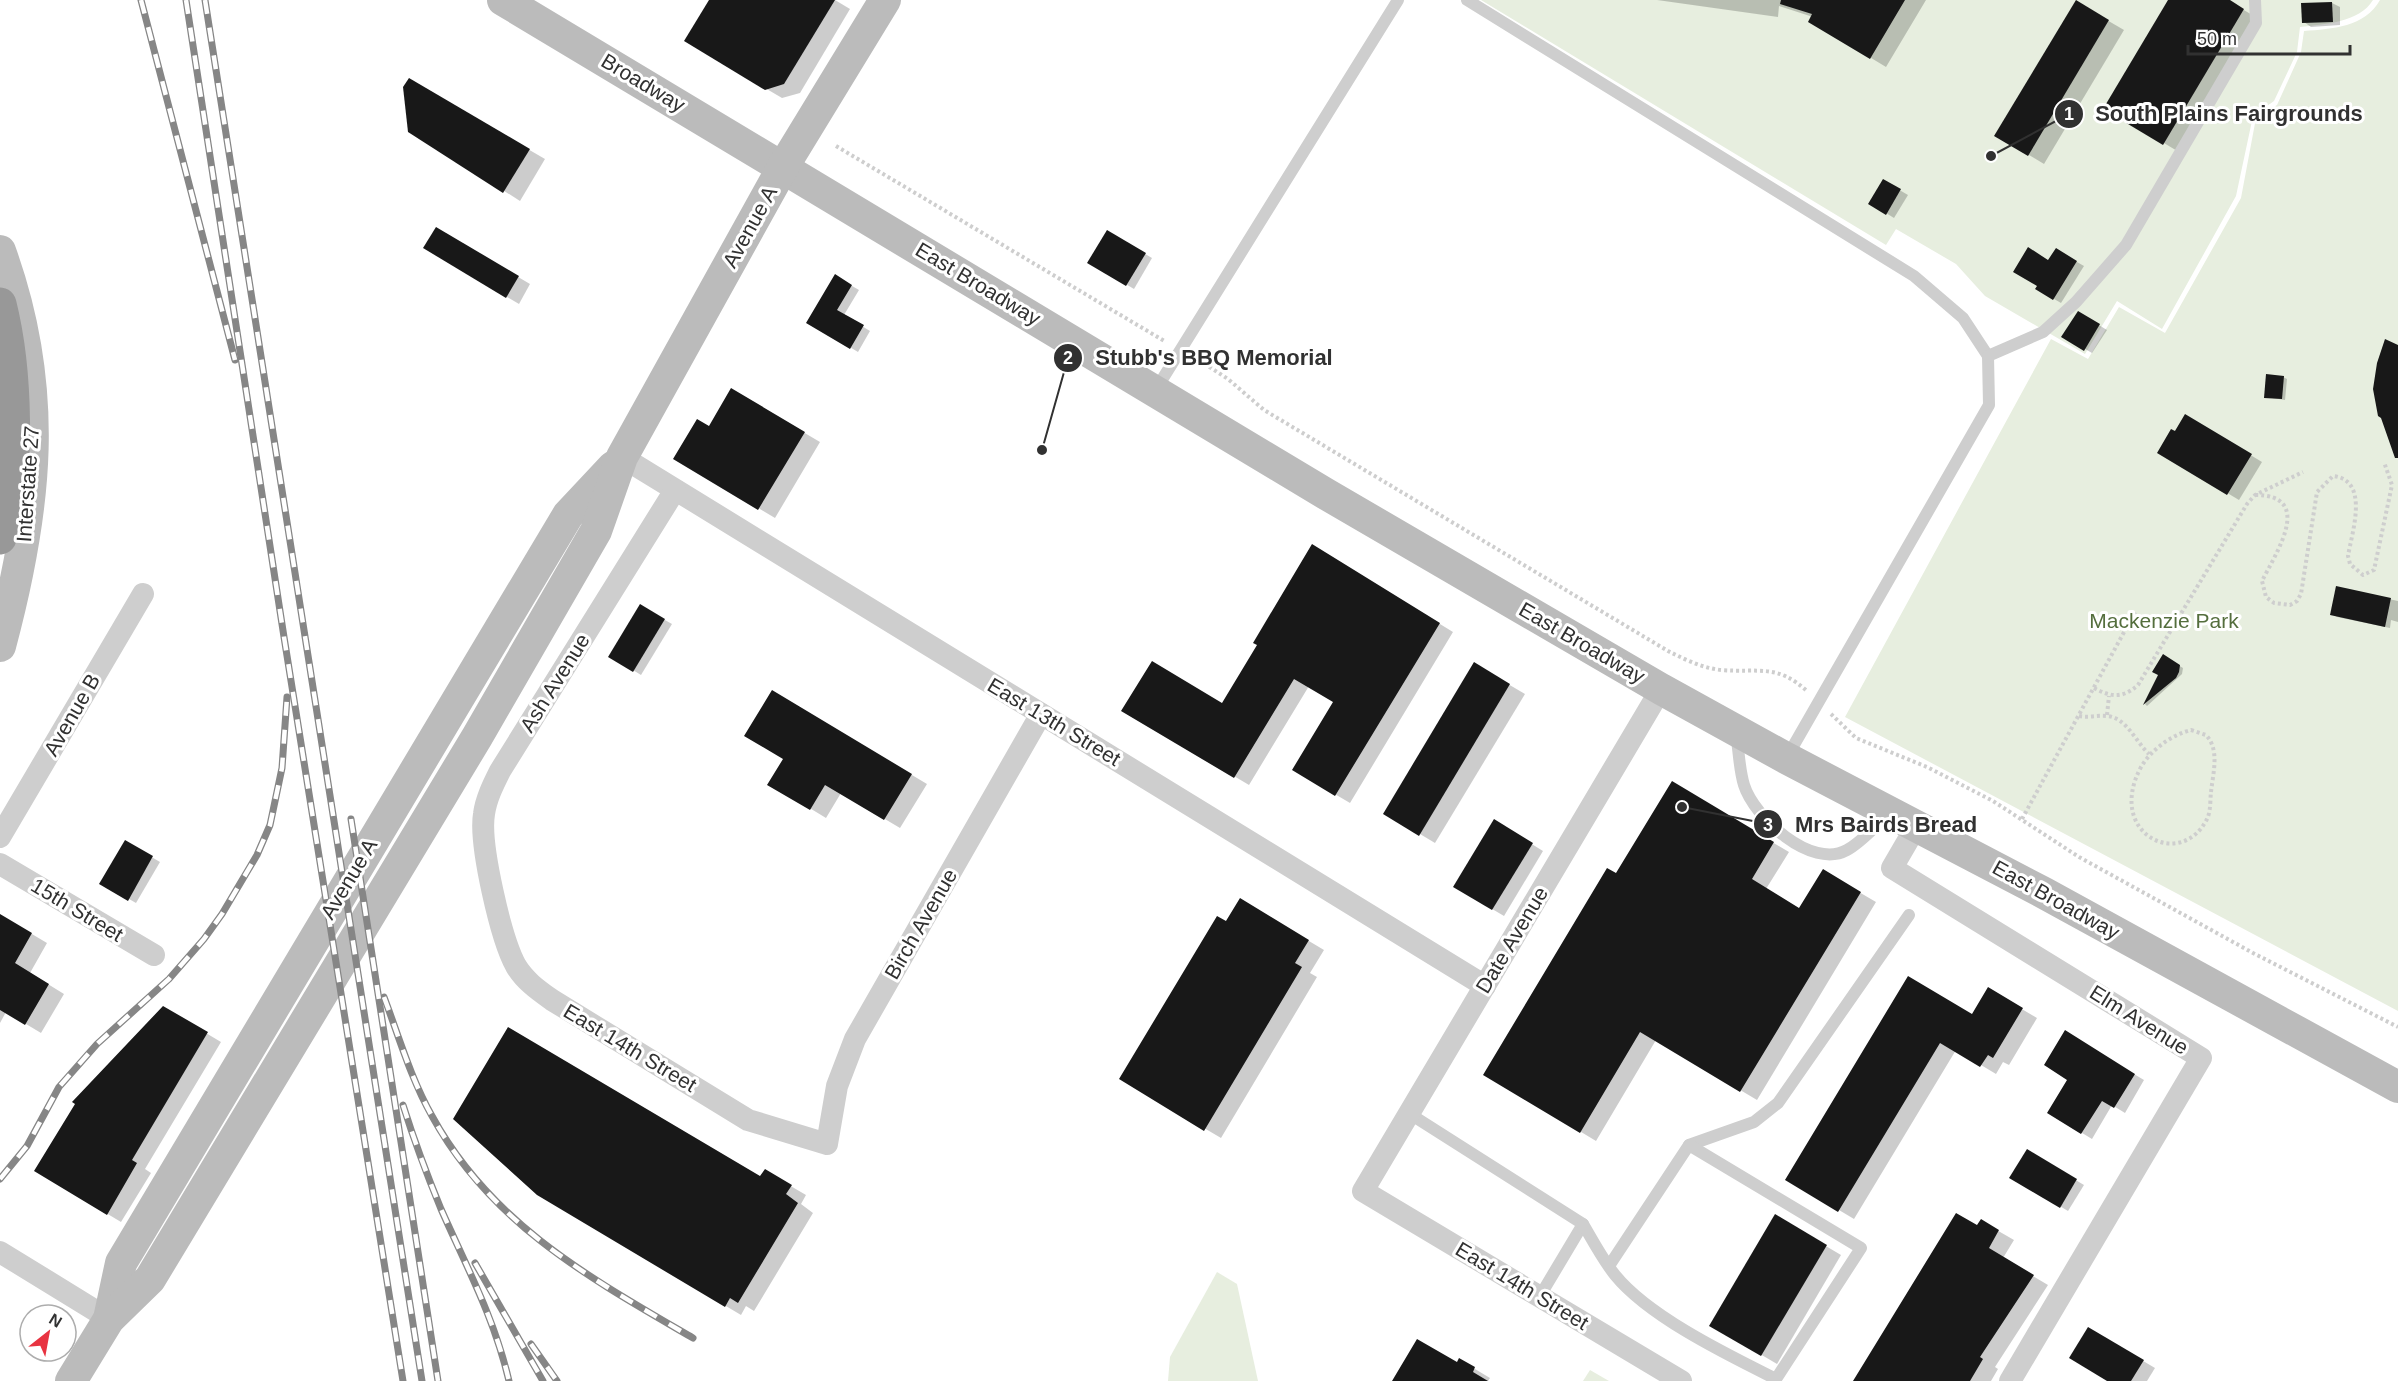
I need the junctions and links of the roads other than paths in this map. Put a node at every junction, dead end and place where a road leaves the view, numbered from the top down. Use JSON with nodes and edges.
{"nodes":[{"id":1,"x":503,"y":0,"type":"edge"},
{"id":2,"x":885,"y":0,"type":"edge"},
{"id":3,"x":1398,"y":0,"type":"edge"},
{"id":4,"x":1467,"y":0,"type":"edge"},
{"id":5,"x":2255,"y":0,"type":"edge"},
{"id":6,"x":783,"y":167,"type":"junction"},
{"id":7,"x":0,"y":251,"type":"edge"},
{"id":8,"x":0,"y":303,"type":"edge"},
{"id":9,"x":1988,"y":356,"type":"junction"},
{"id":10,"x":1155,"y":391,"type":"junction"},
{"id":11,"x":622,"y":457,"type":"junction"},
{"id":12,"x":675,"y":490,"type":"junction"},
{"id":13,"x":0,"y":538,"type":"edge"},
{"id":14,"x":143,"y":594,"type":"dead end"},
{"id":15,"x":0,"y":646,"type":"edge"},
{"id":16,"x":1661,"y":689,"type":"junction"},
{"id":17,"x":1041,"y":714,"type":"junction"},
{"id":18,"x":1736,"y":730,"type":"junction"},
{"id":19,"x":1786,"y":758,"type":"junction"},
{"id":20,"x":1904,"y":818,"type":"junction"},
{"id":21,"x":0,"y":837,"type":"edge"},
{"id":22,"x":0,"y":864,"type":"edge"},
{"id":23,"x":492,"y":891,"type":"joint"},
{"id":24,"x":1909,"y":915,"type":"dead end"},
{"id":25,"x":154,"y":956,"type":"dead end"},
{"id":26,"x":1485,"y":986,"type":"junction"},
{"id":27,"x":2398,"y":1087,"type":"edge"},
{"id":28,"x":1410,"y":1113,"type":"junction"},
{"id":29,"x":827,"y":1144,"type":"joint"},
{"id":30,"x":1689,"y":1145,"type":"junction"},
{"id":31,"x":1364,"y":1191,"type":"joint"},
{"id":32,"x":1583,"y":1224,"type":"junction"},
{"id":33,"x":0,"y":1252,"type":"edge"},
{"id":34,"x":1609,"y":1266,"type":"junction"},
{"id":35,"x":1540,"y":1296,"type":"junction"},
{"id":36,"x":109,"y":1319,"type":"junction"},
{"id":37,"x":71,"y":1381,"type":"edge"},
{"id":38,"x":1681,"y":1381,"type":"edge"},
{"id":39,"x":2010,"y":1381,"type":"edge"}],
"edges":[{"from":1,"to":6,"type":"main road","name":"Broadway"},
{"from":2,"to":6,"type":"main road","name":"Avenue A"},
{"from":3,"to":10,"type":"lane"},
{"from":4,"to":9,"type":"lane"},
{"from":5,"to":9,"type":"lane"},
{"from":6,"to":10,"type":"main road","name":"East Broadway"},
{"from":6,"to":11,"type":"main road","name":"Avenue A"},
{"from":7,"to":15,"type":"main road","name":"Interstate 27"},
{"from":8,"to":13,"type":"highway"},
{"from":9,"to":19,"type":"lane"},
{"from":10,"to":16,"type":"main road","name":"East Broadway"},
{"from":11,"to":12,"type":"street","name":"East 13th Street"},
{"from":11,"to":36,"type":"main road","name":"Avenue A"},
{"from":12,"to":17,"type":"street","name":"East 13th Street"},
{"from":12,"to":23,"type":"street","name":"Ash Avenue"},
{"from":14,"to":21,"type":"street","name":"Avenue B"},
{"from":16,"to":18,"type":"main road","name":"East Broadway"},
{"from":16,"to":26,"type":"street","name":"Date Avenue"},
{"from":17,"to":26,"type":"street","name":"East 13th Street"},
{"from":17,"to":29,"type":"street","name":"Birch Avenue"},
{"from":18,"to":19,"type":"main road","name":"East Broadway"},
{"from":18,"to":20,"type":"lane"},
{"from":19,"to":20,"type":"main road","name":"East Broadway"},
{"from":20,"to":27,"type":"main road","name":"East Broadway"},
{"from":20,"to":39,"type":"street","name":"Elm Avenue"},
{"from":22,"to":25,"type":"street","name":"15th Street"},
{"from":23,"to":29,"type":"street","name":"East 14th Street"},
{"from":24,"to":30,"type":"lane"},
{"from":26,"to":28,"type":"street","name":"Date Avenue"},
{"from":28,"to":31,"type":"street","name":"Date Avenue"},
{"from":28,"to":32,"type":"lane"},
{"from":30,"to":34,"type":"lane"},
{"from":30,"to":34,"type":"lane"},
{"from":31,"to":35,"type":"street","name":"East 14th Street"},
{"from":32,"to":34,"type":"lane"},
{"from":32,"to":35,"type":"lane"},
{"from":33,"to":36,"type":"street"},
{"from":35,"to":38,"type":"street","name":"East 14th Street"},
{"from":36,"to":37,"type":"main road","name":"Avenue A"}]}
